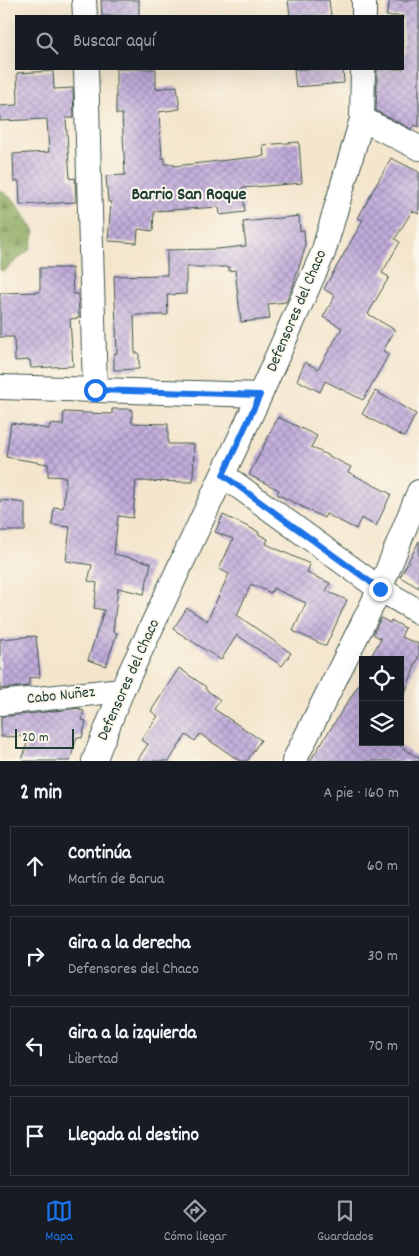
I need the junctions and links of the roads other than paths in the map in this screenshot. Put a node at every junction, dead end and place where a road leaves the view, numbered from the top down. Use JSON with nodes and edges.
{"nodes":[{"id":1,"x":84,"y":0,"type":"edge"},
{"id":2,"x":364,"y":0,"type":"edge"},
{"id":3,"x":85,"y":15,"type":"edge"},
{"id":4,"x":364,"y":15,"type":"edge"},
{"id":5,"x":86,"y":70,"type":"edge"},
{"id":6,"x":363,"y":70,"type":"edge"},
{"id":7,"x":362,"y":119,"type":"junction"},
{"id":8,"x":419,"y":148,"type":"edge"},
{"id":9,"x":0,"y":387,"type":"edge"},
{"id":10,"x":95,"y":390,"type":"junction"},
{"id":11,"x":260,"y":395,"type":"junction"},
{"id":12,"x":223,"y":475,"type":"junction"},
{"id":13,"x":419,"y":492,"type":"edge"},
{"id":14,"x":380,"y":589,"type":"junction"},
{"id":15,"x":419,"y":612,"type":"edge"},
{"id":16,"x":122,"y":690,"type":"junction"},
{"id":17,"x":0,"y":703,"type":"edge"},
{"id":18,"x":94,"y":761,"type":"edge"},
{"id":19,"x":294,"y":761,"type":"edge"}],
"edges":[{"from":1,"to":3,"type":"street"},
{"from":2,"to":4,"type":"street"},
{"from":5,"to":10,"type":"street"},
{"from":6,"to":7,"type":"street","name":"Defensores del Chaco"},
{"from":7,"to":8,"type":"street"},
{"from":7,"to":11,"type":"street","name":"Defensores del Chaco"},
{"from":9,"to":10,"type":"street"},
{"from":10,"to":11,"type":"street"},
{"from":11,"to":12,"type":"street","name":"Defensores del Chaco"},
{"from":12,"to":14,"type":"street"},
{"from":12,"to":16,"type":"street","name":"Defensores del Chaco"},
{"from":13,"to":14,"type":"street"},
{"from":14,"to":15,"type":"street"},
{"from":14,"to":19,"type":"street"},
{"from":16,"to":17,"type":"street","name":"Cabo Nuñez"},
{"from":16,"to":18,"type":"street","name":"Defensores del Chaco"}]}
